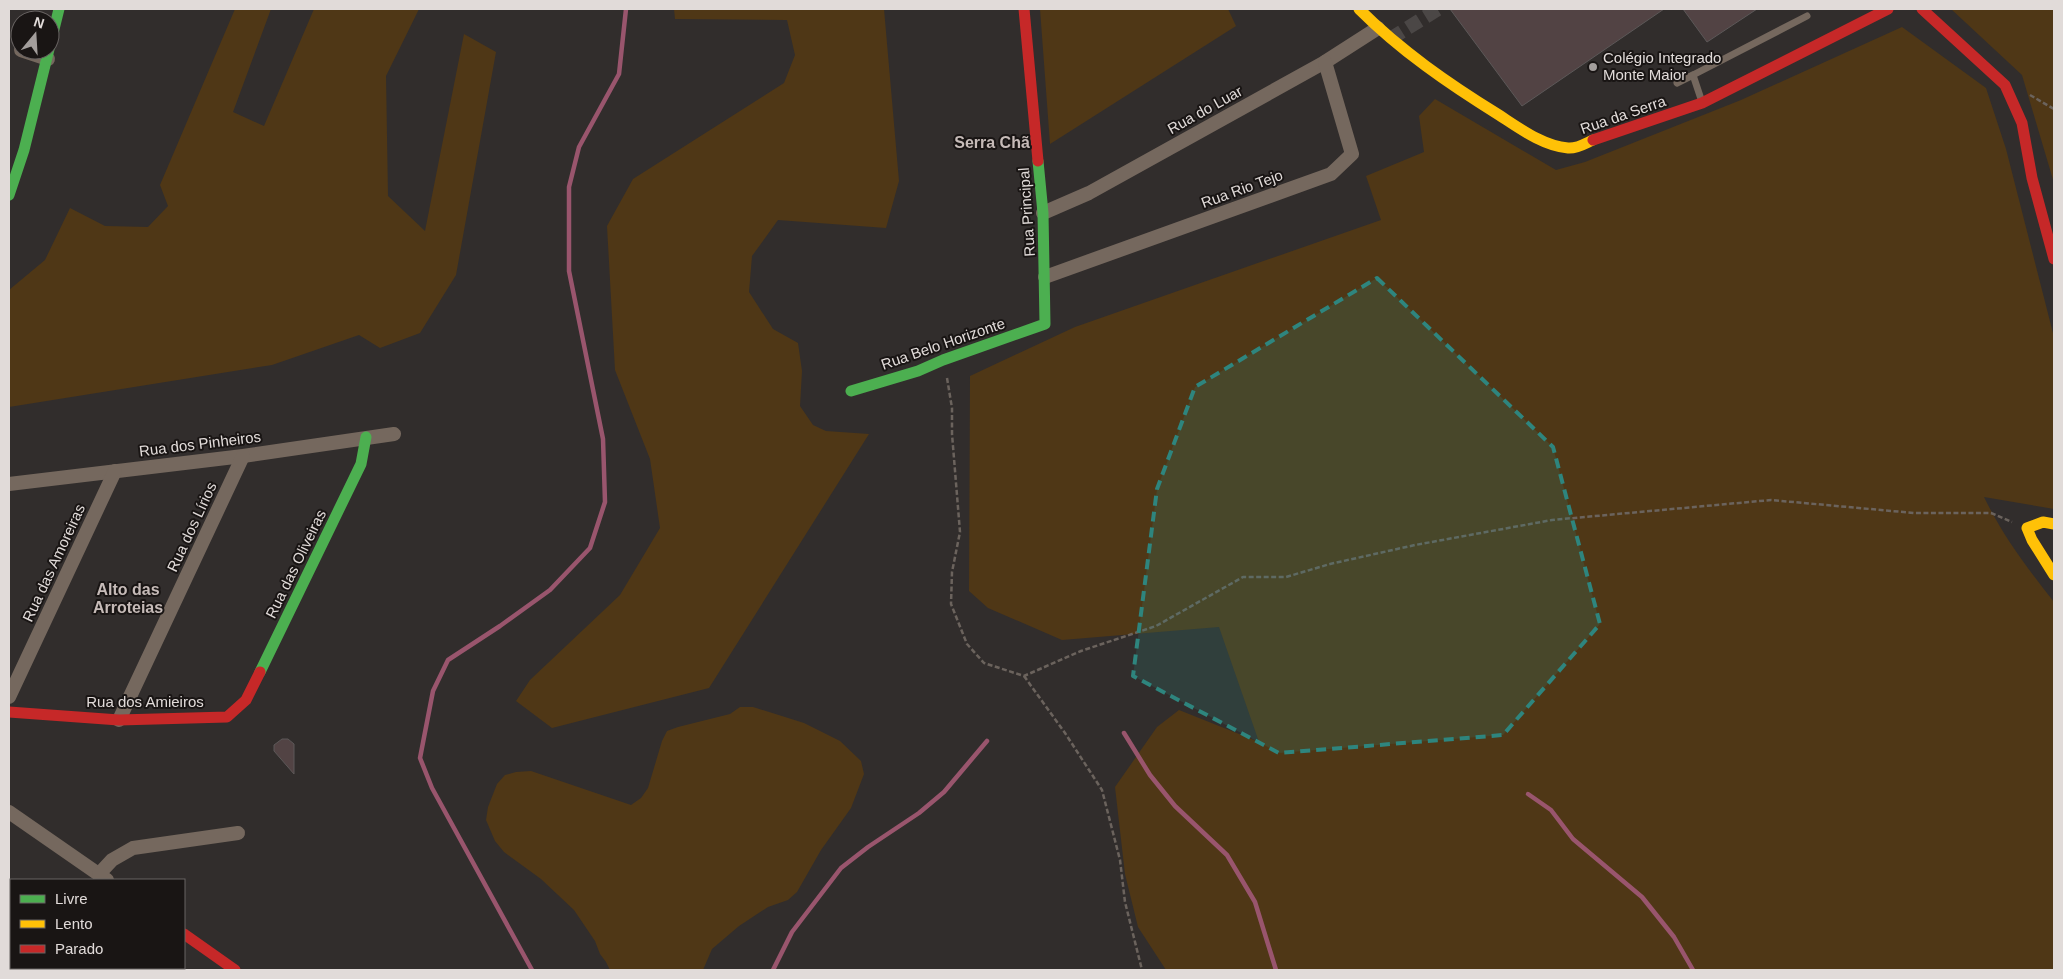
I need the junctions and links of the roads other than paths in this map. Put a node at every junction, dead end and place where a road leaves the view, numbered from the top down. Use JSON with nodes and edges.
{"nodes":[{"id":1,"x":1024,"y":9,"type":"edge"},
{"id":2,"x":1359,"y":9,"type":"edge"},
{"id":3,"x":1888,"y":9,"type":"edge"},
{"id":4,"x":1922,"y":9,"type":"edge"},
{"id":5,"x":1807,"y":16,"type":"dead end"},
{"id":6,"x":1378,"y":28,"type":"junction"},
{"id":7,"x":48,"y":60,"type":"edge"},
{"id":8,"x":1325,"y":62,"type":"junction"},
{"id":9,"x":1693,"y":75,"type":"junction"},
{"id":10,"x":1677,"y":83,"type":"dead end"},
{"id":11,"x":1702,"y":102,"type":"junction"},
{"id":12,"x":9,"y":195,"type":"edge"},
{"id":13,"x":1043,"y":213,"type":"junction"},
{"id":14,"x":2054,"y":259,"type":"edge"},
{"id":15,"x":1045,"y":277,"type":"junction"},
{"id":16,"x":1045,"y":324,"type":"joint"},
{"id":17,"x":851,"y":391,"type":"dead end"},
{"id":18,"x":394,"y":434,"type":"dead end"},
{"id":19,"x":366,"y":438,"type":"junction"},
{"id":20,"x":243,"y":456,"type":"junction"},
{"id":21,"x":115,"y":471,"type":"junction"},
{"id":22,"x":9,"y":484,"type":"edge"},
{"id":23,"x":2054,"y":524,"type":"edge"},
{"id":24,"x":2054,"y":575,"type":"edge"},
{"id":25,"x":9,"y":697,"type":"edge"},
{"id":26,"x":246,"y":700,"type":"joint"},
{"id":27,"x":9,"y":712,"type":"edge"},
{"id":28,"x":119,"y":720,"type":"junction"},
{"id":29,"x":9,"y":812,"type":"edge"},
{"id":30,"x":238,"y":833,"type":"dead end"},
{"id":31,"x":103,"y":877,"type":"edge"},
{"id":32,"x":185,"y":935,"type":"edge"},
{"id":33,"x":235,"y":970,"type":"edge"}],
"edges":[{"from":1,"to":13,"type":"street","name":"Rua Principal"},
{"from":2,"to":6,"type":"street","name":"Rua da Serra"},
{"from":3,"to":11,"type":"street","name":"Rua da Serra"},
{"from":4,"to":14,"type":"street"},
{"from":5,"to":9,"type":"lane"},
{"from":6,"to":8,"type":"street","name":"Rua do Luar"},
{"from":6,"to":11,"type":"street","name":"Rua da Serra"},
{"from":7,"to":12,"type":"street"},
{"from":8,"to":13,"type":"street","name":"Rua do Luar"},
{"from":8,"to":15,"type":"street","name":"Rua Rio Tejo"},
{"from":9,"to":10,"type":"lane"},
{"from":9,"to":11,"type":"lane"},
{"from":13,"to":15,"type":"street","name":"Rua Principal"},
{"from":15,"to":16,"type":"street","name":"Rua Principal"},
{"from":16,"to":17,"type":"street","name":"Rua Belo Horizonte"},
{"from":18,"to":19,"type":"street","name":"Rua dos Pinheiros"},
{"from":19,"to":20,"type":"street","name":"Rua dos Pinheiros"},
{"from":19,"to":26,"type":"street","name":"Rua das Oliveiras"},
{"from":20,"to":21,"type":"street","name":"Rua dos Pinheiros"},
{"from":20,"to":28,"type":"street","name":"Rua dos Lírios"},
{"from":21,"to":22,"type":"street","name":"Rua dos Pinheiros"},
{"from":21,"to":25,"type":"street","name":"Rua das Amoreiras"},
{"from":23,"to":24,"type":"street"},
{"from":26,"to":28,"type":"street","name":"Rua dos Amieiros"},
{"from":27,"to":28,"type":"street","name":"Rua dos Amieiros"},
{"from":29,"to":31,"type":"street"},
{"from":30,"to":31,"type":"street"},
{"from":32,"to":33,"type":"street"}]}
